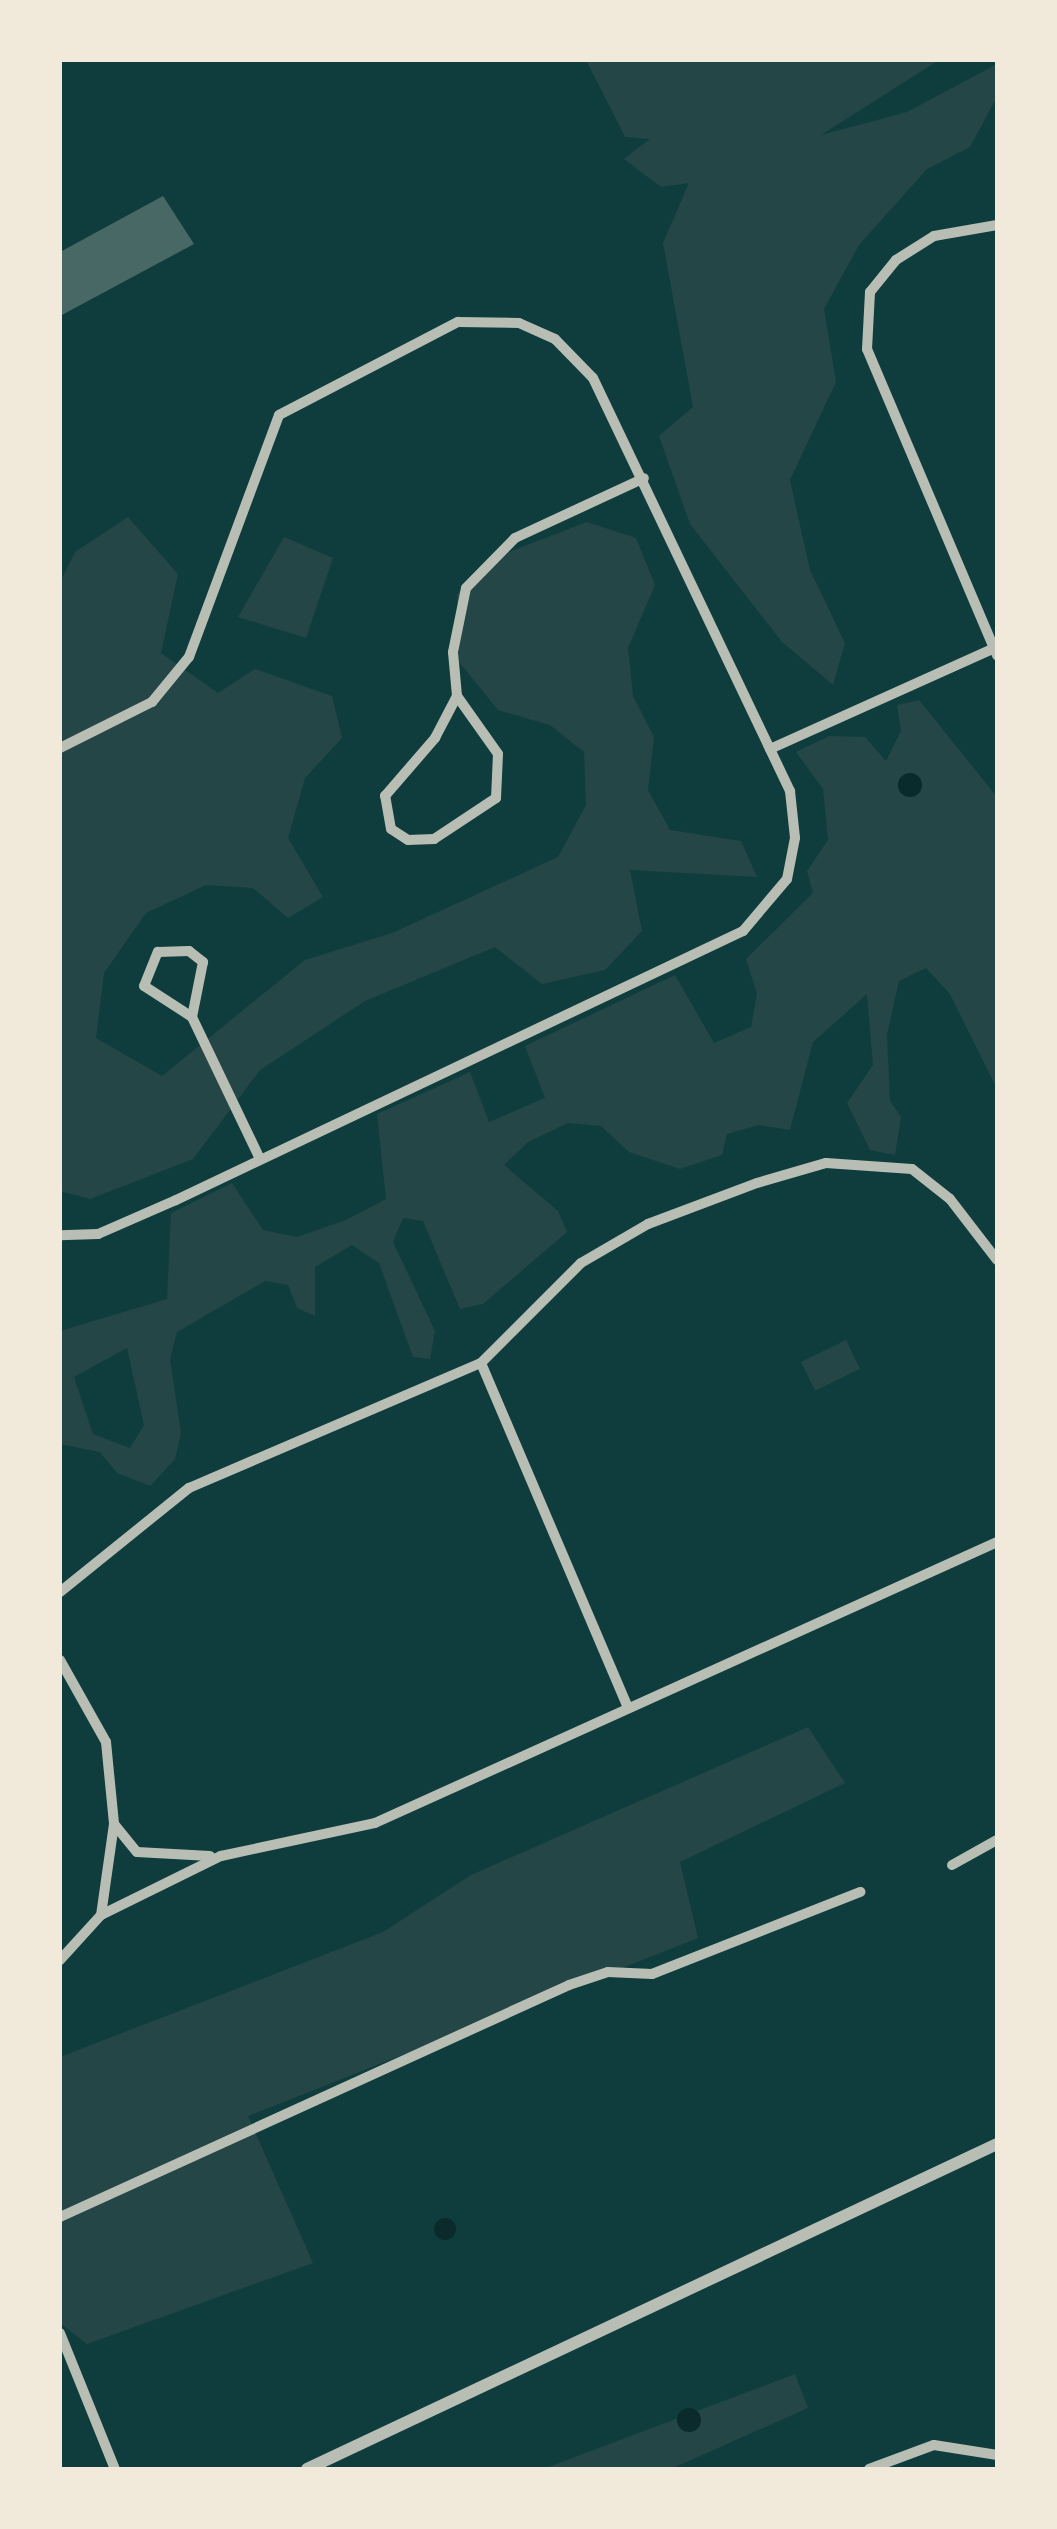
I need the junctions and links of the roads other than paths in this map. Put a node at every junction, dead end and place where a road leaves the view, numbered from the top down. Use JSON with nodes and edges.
{"nodes":[{"id":1,"x":997,"y":225,"type":"edge"},
{"id":2,"x":644,"y":478,"type":"junction"},
{"id":3,"x":996,"y":650,"type":"edge"},
{"id":4,"x":457,"y":696,"type":"junction"},
{"id":5,"x":60,"y":748,"type":"edge"},
{"id":6,"x":770,"y":749,"type":"junction"},
{"id":7,"x":192,"y":1017,"type":"junction"},
{"id":8,"x":260,"y":1159,"type":"junction"},
{"id":9,"x":60,"y":1235,"type":"edge"},
{"id":10,"x":997,"y":1260,"type":"edge"},
{"id":11,"x":481,"y":1362,"type":"junction"},
{"id":12,"x":997,"y":1542,"type":"edge"},
{"id":13,"x":60,"y":1592,"type":"edge"},
{"id":14,"x":60,"y":1660,"type":"edge"},
{"id":15,"x":628,"y":1708,"type":"junction"},
{"id":16,"x":114,"y":1824,"type":"junction"},
{"id":17,"x":997,"y":1840,"type":"edge"},
{"id":18,"x":221,"y":1856,"type":"junction"},
{"id":19,"x":952,"y":1865,"type":"dead end"},
{"id":20,"x":860,"y":1892,"type":"dead end"},
{"id":21,"x":101,"y":1915,"type":"junction"},
{"id":22,"x":60,"y":1960,"type":"edge"},
{"id":23,"x":997,"y":2144,"type":"edge"},
{"id":24,"x":60,"y":2217,"type":"edge"},
{"id":25,"x":60,"y":2332,"type":"edge"},
{"id":26,"x":997,"y":2455,"type":"edge"},
{"id":27,"x":115,"y":2469,"type":"edge"},
{"id":28,"x":307,"y":2469,"type":"edge"},
{"id":29,"x":869,"y":2469,"type":"edge"}],
"edges":[{"from":1,"to":3,"type":"street"},
{"from":2,"to":4,"type":"street"},
{"from":2,"to":5,"type":"street"},
{"from":2,"to":6,"type":"street"},
{"from":3,"to":6,"type":"street"},
{"from":4,"to":4,"type":"street"},
{"from":6,"to":8,"type":"street"},
{"from":7,"to":7,"type":"street"},
{"from":7,"to":8,"type":"street"},
{"from":8,"to":9,"type":"street"},
{"from":10,"to":11,"type":"street"},
{"from":11,"to":13,"type":"street"},
{"from":11,"to":15,"type":"street"},
{"from":12,"to":15,"type":"street"},
{"from":14,"to":16,"type":"street"},
{"from":15,"to":18,"type":"street"},
{"from":16,"to":18,"type":"street"},
{"from":16,"to":21,"type":"street"},
{"from":17,"to":19,"type":"street"},
{"from":18,"to":21,"type":"street"},
{"from":20,"to":24,"type":"street"},
{"from":21,"to":22,"type":"street"},
{"from":23,"to":28,"type":"street"},
{"from":25,"to":27,"type":"street"},
{"from":26,"to":29,"type":"street"}]}
